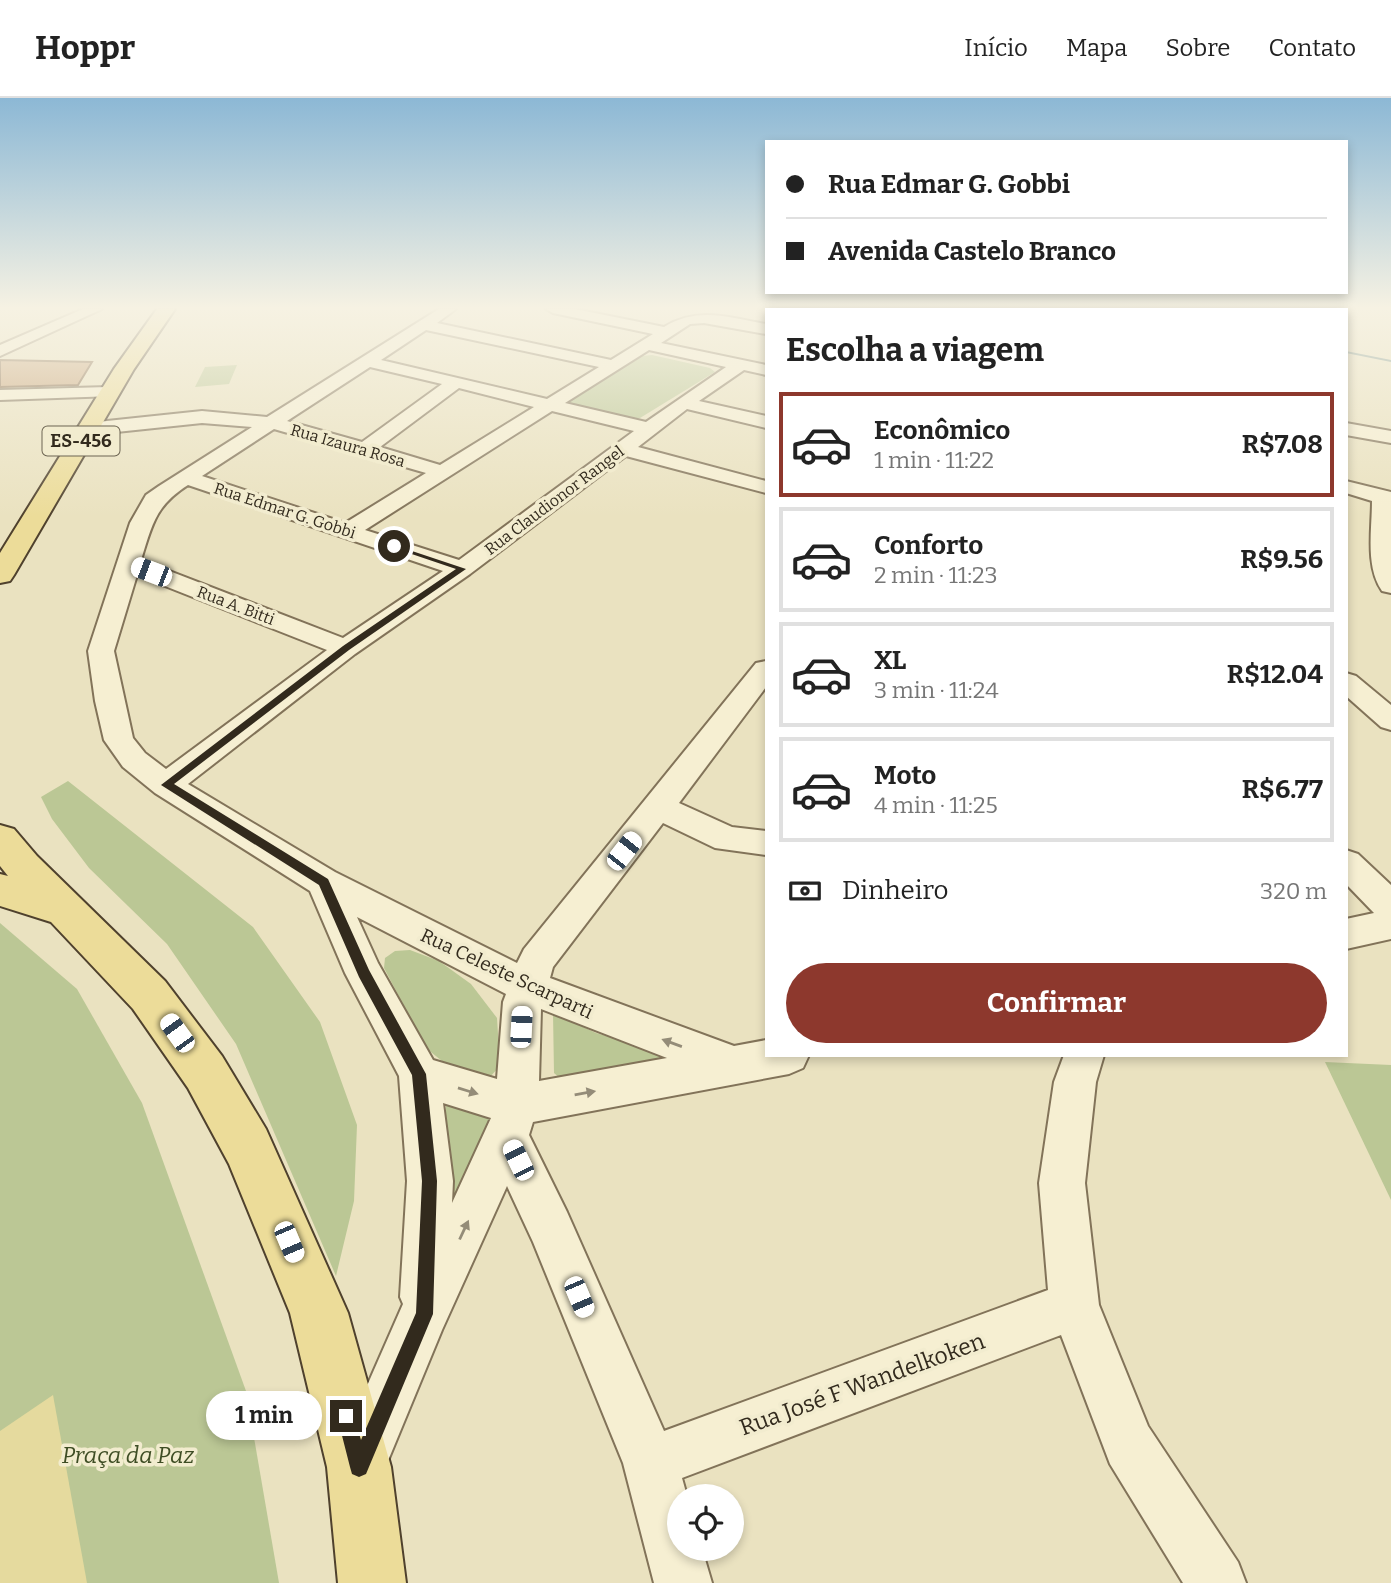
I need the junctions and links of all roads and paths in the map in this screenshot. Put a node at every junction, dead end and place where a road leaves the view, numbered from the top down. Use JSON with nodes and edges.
{"nodes":[{"id":1,"x":117,"y":378,"type":"edge"},
{"id":2,"x":344,"y":378,"type":"edge"},
{"id":3,"x":440,"y":378,"type":"edge"},
{"id":4,"x":594,"y":378,"type":"edge"},
{"id":5,"x":720,"y":378,"type":"edge"},
{"id":6,"x":456,"y":382,"type":"junction"},
{"id":7,"x":108,"y":392,"type":"junction"},
{"id":8,"x":0,"y":395,"type":"edge"},
{"id":9,"x":684,"y":403,"type":"junction"},
{"id":10,"x":553,"y":406,"type":"junction"},
{"id":11,"x":765,"y":422,"type":"edge"},
{"id":12,"x":274,"y":423,"type":"junction"},
{"id":13,"x":89,"y":429,"type":"junction"},
{"id":14,"x":650,"y":429,"type":"junction"},
{"id":15,"x":1348,"y":429,"type":"edge"},
{"id":16,"x":1391,"y":437,"type":"edge"},
{"id":17,"x":365,"y":449,"type":"junction"},
{"id":18,"x":623,"y":449,"type":"junction"},
{"id":19,"x":440,"y":471,"type":"junction"},
{"id":20,"x":187,"y":478,"type":"junction"},
{"id":21,"x":765,"y":487,"type":"edge"},
{"id":22,"x":1348,"y":488,"type":"edge"},
{"id":23,"x":1387,"y":498,"type":"edge"},
{"id":24,"x":349,"y":530,"type":"junction"},
{"id":25,"x":127,"y":563,"type":"junction"},
{"id":26,"x":462,"y":569,"type":"junction"},
{"id":27,"x":0,"y":575,"type":"edge"},
{"id":28,"x":1391,"y":586,"type":"edge"},
{"id":29,"x":346,"y":648,"type":"junction"},
{"id":30,"x":765,"y":670,"type":"edge"},
{"id":31,"x":1348,"y":684,"type":"edge"},
{"id":32,"x":1391,"y":720,"type":"edge"},
{"id":33,"x":166,"y":785,"type":"junction"},
{"id":34,"x":659,"y":807,"type":"junction"},
{"id":35,"x":0,"y":839,"type":"edge"},
{"id":36,"x":765,"y":843,"type":"edge"},
{"id":37,"x":1348,"y":865,"type":"edge"},
{"id":38,"x":323,"y":882,"type":"junction"},
{"id":39,"x":0,"y":890,"type":"edge"},
{"id":40,"x":1391,"y":907,"type":"edge"},
{"id":41,"x":64,"y":909,"type":"junction"},
{"id":42,"x":1391,"y":924,"type":"edge"},
{"id":43,"x":413,"y":930,"type":"junction"},
{"id":44,"x":1348,"y":934,"type":"edge"},
{"id":45,"x":364,"y":973,"type":"junction"},
{"id":46,"x":526,"y":986,"type":"junction"},
{"id":47,"x":779,"y":1057,"type":"edge"},
{"id":48,"x":1083,"y":1057,"type":"edge"},
{"id":49,"x":736,"y":1066,"type":"junction"},
{"id":50,"x":419,"y":1074,"type":"junction"},
{"id":51,"x":512,"y":1121,"type":"junction"},
{"id":52,"x":1074,"y":1305,"type":"junction"},
{"id":53,"x":424,"y":1314,"type":"junction"},
{"id":54,"x":650,"y":1463,"type":"junction"},
{"id":55,"x":359,"y":1467,"type":"junction"},
{"id":56,"x":372,"y":1583,"type":"edge"},
{"id":57,"x":683,"y":1583,"type":"edge"},
{"id":58,"x":1217,"y":1583,"type":"edge"}],
"edges":[{"from":1,"to":7,"type":"main road","number":"ES-456"},
{"from":2,"to":12,"type":"street","name":"Rua Celeste Scarparti"},
{"from":3,"to":6,"type":"street"},
{"from":4,"to":10,"type":"street"},
{"from":5,"to":9,"type":"street","name":"Rua Claudionor Rangel"},
{"from":6,"to":10,"type":"street"},
{"from":6,"to":17,"type":"street"},
{"from":7,"to":8,"type":"street"},
{"from":7,"to":13,"type":"main road","number":"ES-456"},
{"from":9,"to":11,"type":"street"},
{"from":9,"to":14,"type":"street","name":"Rua Claudionor Rangel"},
{"from":10,"to":14,"type":"street"},
{"from":10,"to":19,"type":"street"},
{"from":12,"to":13,"type":"street","name":"Rua Izaura Rosa"},
{"from":12,"to":17,"type":"street","name":"Rua Izaura Rosa"},
{"from":12,"to":20,"type":"street","name":"Rua Celeste Scarparti"},
{"from":13,"to":27,"type":"main road","number":"ES-456"},
{"from":14,"to":18,"type":"street","name":"Rua Claudionor Rangel"},
{"from":15,"to":16,"type":"street"},
{"from":17,"to":19,"type":"street","name":"Rua Izaura Rosa"},
{"from":18,"to":21,"type":"street"},
{"from":18,"to":26,"type":"street","name":"Rua Claudionor Rangel"},
{"from":19,"to":24,"type":"street"},
{"from":20,"to":24,"type":"street","name":"Rua Edmar G. Gobbi"},
{"from":20,"to":25,"type":"street","name":"Rua Celeste Scarparti"},
{"from":22,"to":23,"type":"street"},
{"from":23,"to":28,"type":"street"},
{"from":24,"to":26,"type":"street","name":"Rua Edmar G. Gobbi"},
{"from":25,"to":29,"type":"street","name":"Rua A. Bitti"},
{"from":25,"to":33,"type":"street","name":"Rua Celeste Scarparti"},
{"from":26,"to":29,"type":"street","name":"Rua Claudionor Rangel"},
{"from":29,"to":33,"type":"street","name":"Rua Claudionor Rangel"},
{"from":30,"to":34,"type":"street"},
{"from":31,"to":32,"type":"street"},
{"from":33,"to":38,"type":"street","name":"Rua Celeste Scarparti"},
{"from":34,"to":36,"type":"street"},
{"from":34,"to":46,"type":"street"},
{"from":35,"to":41,"type":"main road"},
{"from":37,"to":40,"type":"street"},
{"from":38,"to":43,"type":"street","name":"Rua Celeste Scarparti"},
{"from":38,"to":45,"type":"street"},
{"from":39,"to":41,"type":"main road"},
{"from":41,"to":55,"type":"main road"},
{"from":42,"to":44,"type":"street"},
{"from":43,"to":45,"type":"street"},
{"from":43,"to":46,"type":"street","name":"Rua Celeste Scarparti"},
{"from":45,"to":50,"type":"street"},
{"from":49,"to":46,"type":"street","name":"Rua Celeste Scarparti","one_way":true},
{"from":46,"to":51,"type":"street"},
{"from":47,"to":49,"type":"street"},
{"from":48,"to":52,"type":"street"},
{"from":51,"to":49,"type":"street","one_way":true},
{"from":50,"to":51,"type":"street","one_way":true},
{"from":50,"to":53,"type":"street"},
{"from":53,"to":51,"type":"street","one_way":true},
{"from":51,"to":54,"type":"street"},
{"from":52,"to":54,"type":"street","name":"Rua José F Wandelkoken"},
{"from":52,"to":58,"type":"street"},
{"from":53,"to":55,"type":"street"},
{"from":54,"to":57,"type":"street"},
{"from":55,"to":56,"type":"main road"}]}
